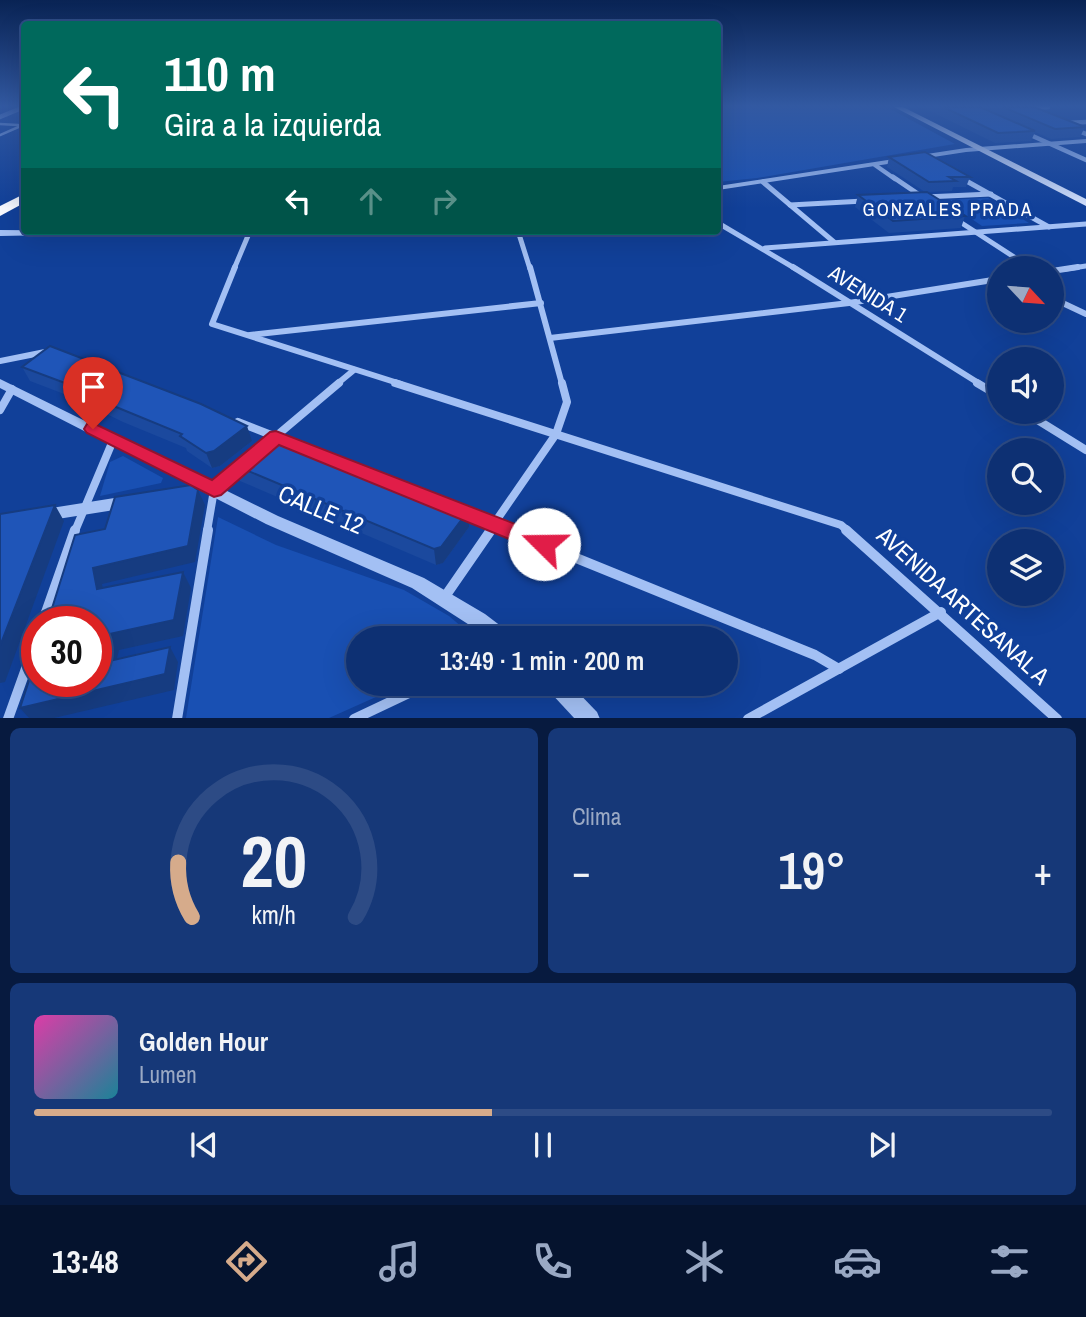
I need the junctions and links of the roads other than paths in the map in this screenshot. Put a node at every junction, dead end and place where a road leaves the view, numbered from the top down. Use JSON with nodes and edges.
{"nodes":[{"id":1,"x":965,"y":141,"type":"edge"},
{"id":2,"x":982,"y":141,"type":"edge"},
{"id":3,"x":1041,"y":141,"type":"edge"},
{"id":4,"x":1086,"y":141,"type":"edge"},
{"id":5,"x":1049,"y":144,"type":"junction"},
{"id":6,"x":993,"y":146,"type":"junction"},
{"id":7,"x":980,"y":148,"type":"junction"},
{"id":8,"x":924,"y":157,"type":"junction"},
{"id":9,"x":1086,"y":160,"type":"edge"},
{"id":10,"x":935,"y":163,"type":"edge"},
{"id":11,"x":875,"y":165,"type":"junction"},
{"id":12,"x":957,"y":175,"type":"edge"},
{"id":13,"x":763,"y":182,"type":"junction"},
{"id":14,"x":21,"y":188,"type":"edge"},
{"id":15,"x":721,"y":188,"type":"edge"},
{"id":16,"x":1086,"y":193,"type":"edge"},
{"id":17,"x":991,"y":194,"type":"junction"},
{"id":18,"x":922,"y":197,"type":"junction"},
{"id":19,"x":0,"y":198,"type":"edge"},
{"id":20,"x":909,"y":198,"type":"edge"},
{"id":21,"x":21,"y":200,"type":"edge"},
{"id":22,"x":869,"y":201,"type":"edge"},
{"id":23,"x":933,"y":204,"type":"edge"},
{"id":24,"x":1086,"y":204,"type":"edge"},
{"id":25,"x":790,"y":205,"type":"junction"},
{"id":26,"x":0,"y":212,"type":"edge"},
{"id":27,"x":955,"y":219,"type":"edge"},
{"id":28,"x":1086,"y":224,"type":"edge"},
{"id":29,"x":721,"y":225,"type":"edge"},
{"id":30,"x":1049,"y":227,"type":"junction"},
{"id":31,"x":0,"y":233,"type":"edge"},
{"id":32,"x":21,"y":233,"type":"edge"},
{"id":33,"x":977,"y":233,"type":"junction"},
{"id":34,"x":248,"y":235,"type":"edge"},
{"id":35,"x":519,"y":235,"type":"edge"},
{"id":36,"x":834,"y":242,"type":"junction"},
{"id":37,"x":764,"y":248,"type":"junction"},
{"id":38,"x":1012,"y":256,"type":"edge"},
{"id":39,"x":1086,"y":266,"type":"edge"},
{"id":40,"x":1064,"y":269,"type":"edge"},
{"id":41,"x":987,"y":281,"type":"edge"},
{"id":42,"x":541,"y":303,"type":"junction"},
{"id":43,"x":849,"y":303,"type":"junction"},
{"id":44,"x":1064,"y":304,"type":"edge"},
{"id":45,"x":1086,"y":314,"type":"edge"},
{"id":46,"x":247,"y":336,"type":"junction"},
{"id":47,"x":550,"y":338,"type":"junction"},
{"id":48,"x":64,"y":355,"type":"edge"},
{"id":49,"x":0,"y":360,"type":"edge"},
{"id":50,"x":354,"y":370,"type":"junction"},
{"id":51,"x":6,"y":386,"type":"edge"},
{"id":52,"x":987,"y":389,"type":"edge"},
{"id":53,"x":0,"y":410,"type":"edge"},
{"id":54,"x":226,"y":418,"type":"edge"},
{"id":55,"x":1044,"y":424,"type":"edge"},
{"id":56,"x":556,"y":434,"type":"junction"},
{"id":57,"x":276,"y":437,"type":"junction"},
{"id":58,"x":114,"y":438,"type":"junction"},
{"id":59,"x":289,"y":442,"type":"edge"},
{"id":60,"x":266,"y":446,"type":"edge"},
{"id":61,"x":1086,"y":450,"type":"edge"},
{"id":62,"x":245,"y":463,"type":"edge"},
{"id":63,"x":214,"y":490,"type":"junction"},
{"id":64,"x":188,"y":494,"type":"edge"},
{"id":65,"x":149,"y":499,"type":"edge"},
{"id":66,"x":443,"y":503,"type":"edge"},
{"id":67,"x":83,"y":508,"type":"junction"},
{"id":68,"x":24,"y":518,"type":"edge"},
{"id":69,"x":495,"y":524,"type":"junction"},
{"id":70,"x":444,"y":598,"type":"junction"},
{"id":71,"x":48,"y":606,"type":"edge"},
{"id":72,"x":941,"y":612,"type":"junction"},
{"id":73,"x":484,"y":626,"type":"edge"},
{"id":74,"x":839,"y":669,"type":"junction"},
{"id":75,"x":21,"y":683,"type":"edge"},
{"id":76,"x":403,"y":696,"type":"edge"},
{"id":77,"x":568,"y":696,"type":"edge"},
{"id":78,"x":8,"y":718,"type":"edge"},
{"id":79,"x":177,"y":718,"type":"edge"},
{"id":80,"x":356,"y":718,"type":"edge"},
{"id":81,"x":589,"y":718,"type":"edge"},
{"id":82,"x":750,"y":718,"type":"edge"},
{"id":83,"x":1056,"y":718,"type":"edge"}],
"edges":[{"from":1,"to":7,"type":"main road"},
{"from":2,"to":6,"type":"main road"},
{"from":3,"to":5,"type":"street"},
{"from":4,"to":5,"type":"street"},
{"from":5,"to":6,"type":"street"},
{"from":5,"to":9,"type":"street"},
{"from":6,"to":7,"type":"street"},
{"from":6,"to":16,"type":"main road"},
{"from":7,"to":8,"type":"street"},
{"from":7,"to":24,"type":"main road"},
{"from":8,"to":10,"type":"street"},
{"from":8,"to":11,"type":"street"},
{"from":11,"to":13,"type":"street"},
{"from":11,"to":18,"type":"street"},
{"from":12,"to":17,"type":"street"},
{"from":13,"to":15,"type":"street"},
{"from":13,"to":25,"type":"street"},
{"from":14,"to":19,"type":"highway"},
{"from":17,"to":18,"type":"street"},
{"from":17,"to":30,"type":"street"},
{"from":18,"to":20,"type":"street"},
{"from":18,"to":23,"type":"street"},
{"from":21,"to":26,"type":"highway"},
{"from":22,"to":25,"type":"street"},
{"from":25,"to":36,"type":"street"},
{"from":27,"to":33,"type":"street"},
{"from":28,"to":30,"type":"street"},
{"from":29,"to":37,"type":"street","name":"AVENIDA 1"},
{"from":30,"to":33,"type":"street"},
{"from":31,"to":32,"type":"street"},
{"from":33,"to":36,"type":"street"},
{"from":33,"to":38,"type":"street"},
{"from":34,"to":46,"type":"street"},
{"from":35,"to":42,"type":"street"},
{"from":36,"to":37,"type":"street"},
{"from":37,"to":43,"type":"street","name":"AVENIDA 1"},
{"from":39,"to":40,"type":"street"},
{"from":41,"to":43,"type":"street"},
{"from":42,"to":46,"type":"street"},
{"from":42,"to":47,"type":"street"},
{"from":43,"to":47,"type":"street"},
{"from":43,"to":52,"type":"street","name":"AVENIDA 1"},
{"from":44,"to":45,"type":"street"},
{"from":46,"to":50,"type":"street"},
{"from":47,"to":56,"type":"street"},
{"from":48,"to":49,"type":"street"},
{"from":50,"to":56,"type":"street"},
{"from":50,"to":57,"type":"street"},
{"from":51,"to":53,"type":"street"},
{"from":51,"to":58,"type":"street","name":"CALLE 12"},
{"from":54,"to":57,"type":"street"},
{"from":55,"to":61,"type":"street"},
{"from":56,"to":69,"type":"street"},
{"from":56,"to":72,"type":"street","name":"AVENIDA ARTESANAL A"},
{"from":57,"to":59,"type":"street"},
{"from":57,"to":60,"type":"street"},
{"from":58,"to":63,"type":"street","name":"CALLE 12"},
{"from":58,"to":67,"type":"street"},
{"from":62,"to":63,"type":"street"},
{"from":63,"to":64,"type":"street"},
{"from":63,"to":70,"type":"street","name":"CALLE 12"},
{"from":63,"to":79,"type":"street"},
{"from":65,"to":67,"type":"street"},
{"from":66,"to":69,"type":"street"},
{"from":67,"to":68,"type":"street"},
{"from":67,"to":71,"type":"street"},
{"from":69,"to":70,"type":"street"},
{"from":69,"to":74,"type":"street"},
{"from":70,"to":73,"type":"street","name":"CALLE 12"},
{"from":72,"to":74,"type":"street"},
{"from":72,"to":83,"type":"street","name":"AVENIDA ARTESANAL A"},
{"from":74,"to":82,"type":"street"},
{"from":75,"to":78,"type":"street"},
{"from":76,"to":80,"type":"street"},
{"from":77,"to":81,"type":"street"}]}
